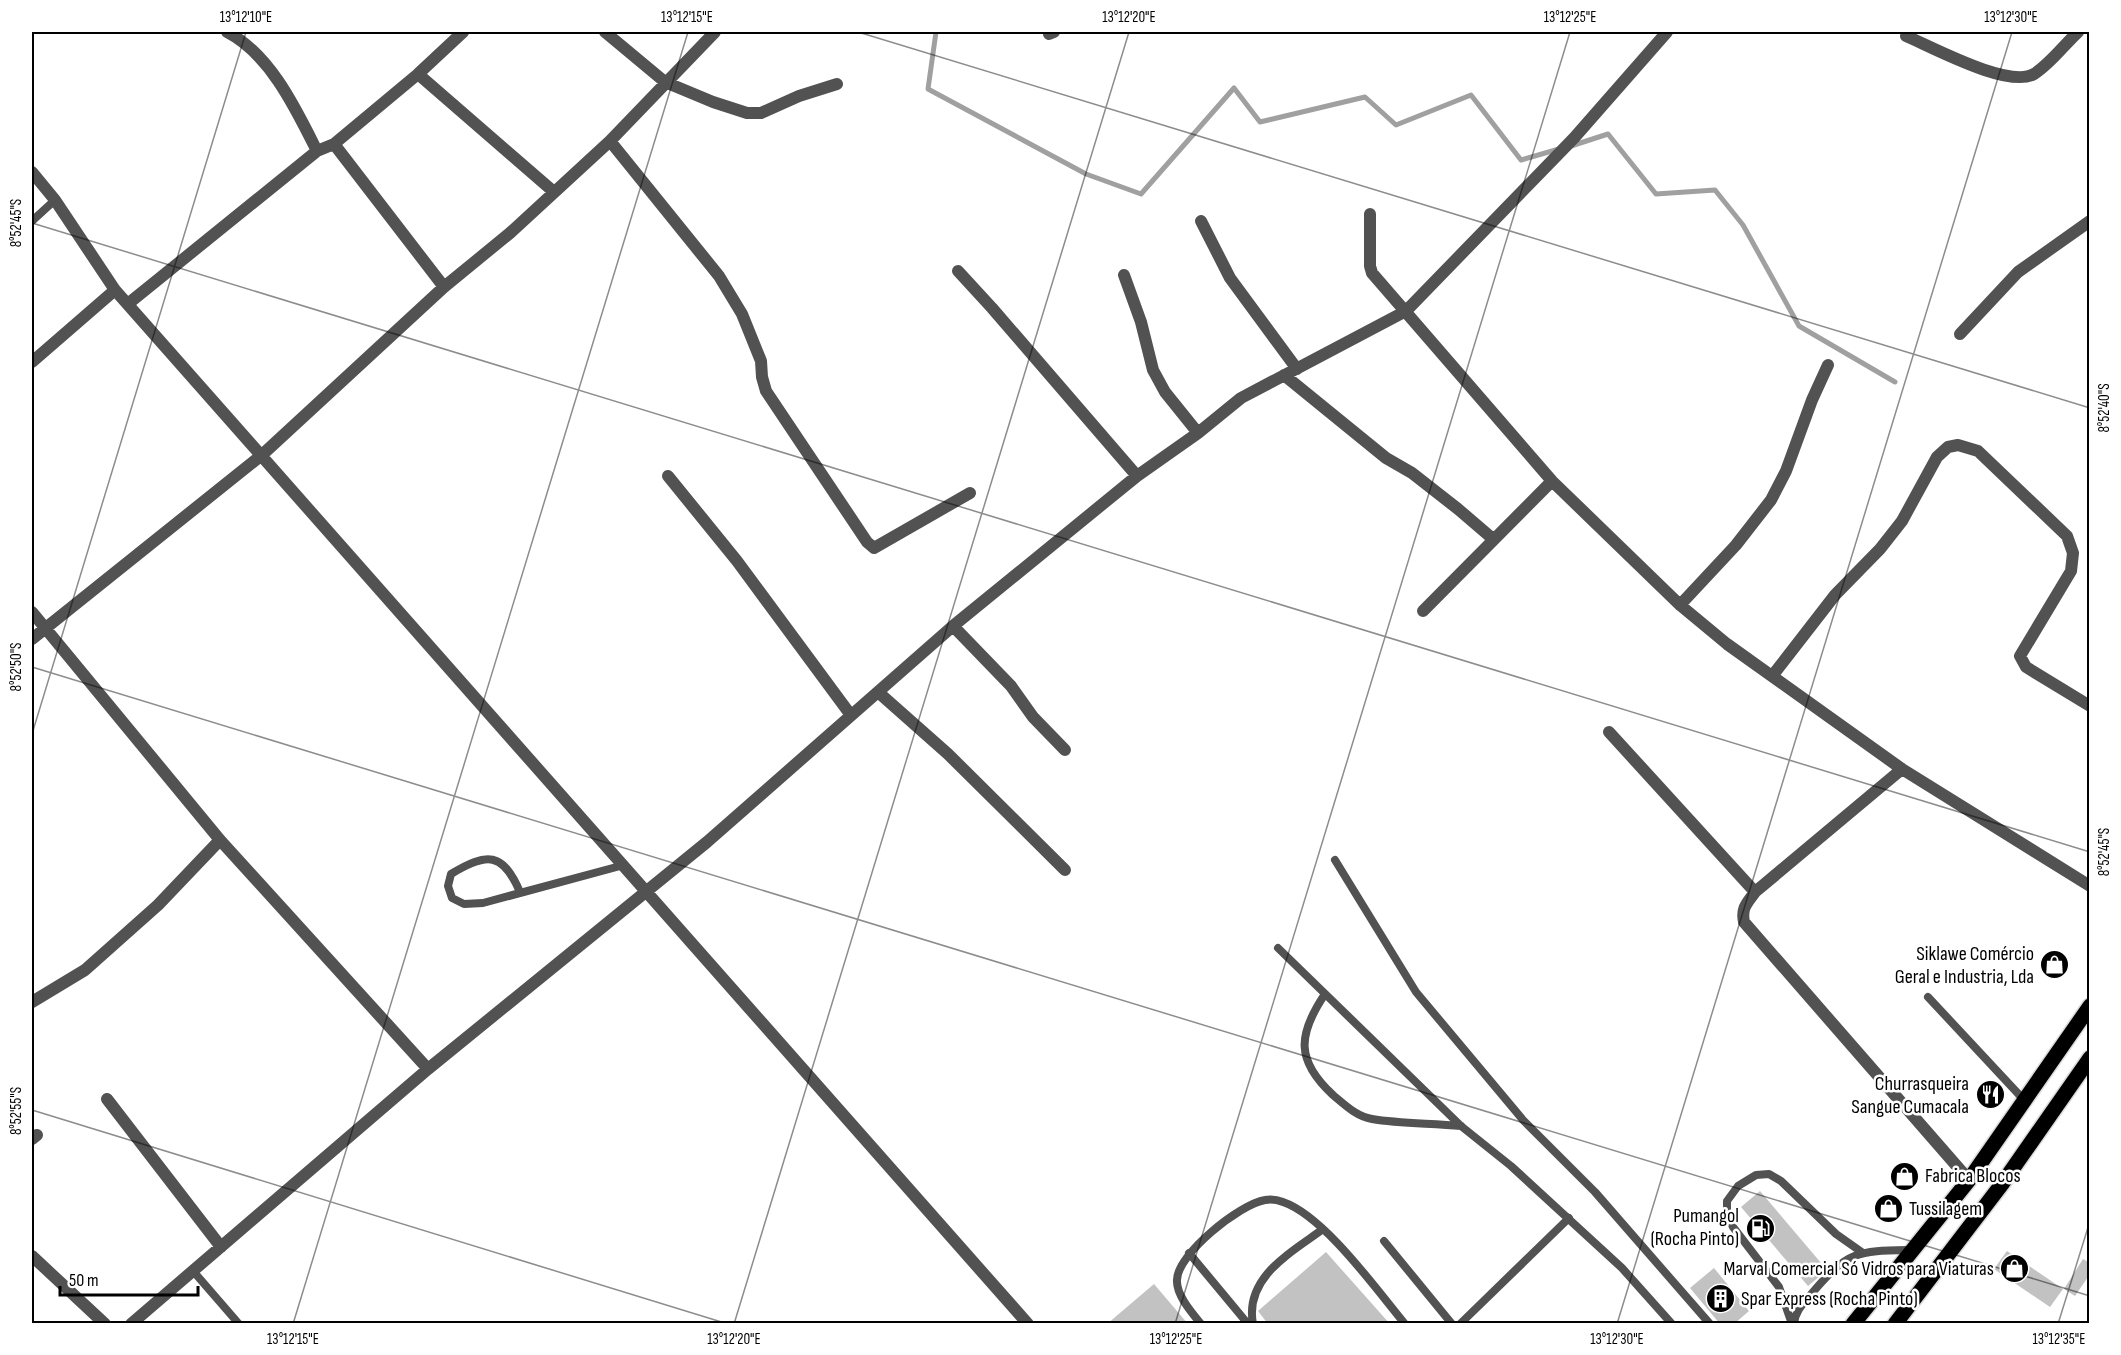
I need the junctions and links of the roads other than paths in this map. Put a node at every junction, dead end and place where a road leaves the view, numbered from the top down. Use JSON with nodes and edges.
{"nodes":[{"id":1,"x":227,"y":32,"type":"edge"},
{"id":2,"x":463,"y":32,"type":"edge"},
{"id":3,"x":605,"y":32,"type":"edge"},
{"id":4,"x":715,"y":32,"type":"edge"},
{"id":5,"x":1667,"y":32,"type":"edge"},
{"id":6,"x":2078,"y":32,"type":"edge"},
{"id":7,"x":245,"y":35,"type":"edge"},
{"id":8,"x":1906,"y":36,"type":"dead end"},
{"id":9,"x":418,"y":74,"type":"junction"},
{"id":10,"x":665,"y":82,"type":"junction"},
{"id":11,"x":837,"y":84,"type":"dead end"},
{"id":12,"x":610,"y":141,"type":"junction"},
{"id":13,"x":334,"y":144,"type":"junction"},
{"id":14,"x":317,"y":151,"type":"junction"},
{"id":15,"x":32,"y":172,"type":"edge"},
{"id":16,"x":554,"y":192,"type":"junction"},
{"id":17,"x":55,"y":200,"type":"junction"},
{"id":18,"x":1370,"y":214,"type":"dead end"},
{"id":19,"x":32,"y":221,"type":"edge"},
{"id":20,"x":1201,"y":221,"type":"dead end"},
{"id":21,"x":2090,"y":221,"type":"edge"},
{"id":22,"x":958,"y":272,"type":"dead end"},
{"id":23,"x":1124,"y":275,"type":"dead end"},
{"id":24,"x":444,"y":287,"type":"junction"},
{"id":25,"x":115,"y":290,"type":"junction"},
{"id":26,"x":129,"y":303,"type":"junction"},
{"id":27,"x":1406,"y":311,"type":"junction"},
{"id":28,"x":1960,"y":334,"type":"dead end"},
{"id":29,"x":32,"y":362,"type":"edge"},
{"id":30,"x":1828,"y":365,"type":"dead end"},
{"id":31,"x":1297,"y":369,"type":"junction"},
{"id":32,"x":1284,"y":375,"type":"junction"},
{"id":33,"x":1198,"y":433,"type":"junction"},
{"id":34,"x":263,"y":454,"type":"junction"},
{"id":35,"x":668,"y":476,"type":"dead end"},
{"id":36,"x":1137,"y":476,"type":"junction"},
{"id":37,"x":1552,"y":481,"type":"junction"},
{"id":38,"x":970,"y":494,"type":"dead end"},
{"id":39,"x":1493,"y":539,"type":"junction"},
{"id":40,"x":1680,"y":605,"type":"junction"},
{"id":41,"x":1423,"y":611,"type":"dead end"},
{"id":42,"x":32,"y":612,"type":"edge"},
{"id":43,"x":45,"y":627,"type":"junction"},
{"id":44,"x":953,"y":627,"type":"junction"},
{"id":45,"x":32,"y":639,"type":"edge"},
{"id":46,"x":1773,"y":675,"type":"junction"},
{"id":47,"x":878,"y":692,"type":"junction"},
{"id":48,"x":2090,"y":706,"type":"edge"},
{"id":49,"x":850,"y":714,"type":"junction"},
{"id":50,"x":1609,"y":732,"type":"dead end"},
{"id":51,"x":1065,"y":750,"type":"dead end"},
{"id":52,"x":1902,"y":769,"type":"junction"},
{"id":53,"x":220,"y":840,"type":"junction"},
{"id":54,"x":1335,"y":860,"type":"dead end"},
{"id":55,"x":624,"y":865,"type":"junction"},
{"id":56,"x":1065,"y":870,"type":"dead end"},
{"id":57,"x":2090,"y":885,"type":"edge"},
{"id":58,"x":647,"y":891,"type":"junction"},
{"id":59,"x":520,"y":892,"type":"junction"},
{"id":60,"x":1755,"y":892,"type":"junction"},
{"id":61,"x":1278,"y":948,"type":"dead end"},
{"id":62,"x":1325,"y":994,"type":"junction"},
{"id":63,"x":1928,"y":997,"type":"dead end"},
{"id":64,"x":32,"y":1002,"type":"edge"},
{"id":65,"x":2090,"y":1006,"type":"edge"},
{"id":66,"x":2090,"y":1058,"type":"edge"},
{"id":67,"x":428,"y":1069,"type":"junction"},
{"id":68,"x":107,"y":1099,"type":"dead end"},
{"id":69,"x":2025,"y":1101,"type":"junction"},
{"id":70,"x":1461,"y":1126,"type":"junction"},
{"id":71,"x":1969,"y":1180,"type":"junction"},
{"id":72,"x":1569,"y":1218,"type":"junction"},
{"id":73,"x":1323,"y":1229,"type":"junction"},
{"id":74,"x":1384,"y":1241,"type":"dead end"},
{"id":75,"x":221,"y":1247,"type":"junction"},
{"id":76,"x":1914,"y":1250,"type":"junction"},
{"id":77,"x":1189,"y":1253,"type":"junction"},
{"id":78,"x":1863,"y":1253,"type":"junction"},
{"id":79,"x":32,"y":1256,"type":"edge"},
{"id":80,"x":193,"y":1271,"type":"junction"},
{"id":81,"x":105,"y":1323,"type":"edge"},
{"id":82,"x":131,"y":1323,"type":"edge"},
{"id":83,"x":239,"y":1323,"type":"edge"},
{"id":84,"x":1028,"y":1323,"type":"edge"},
{"id":85,"x":1201,"y":1323,"type":"edge"},
{"id":86,"x":1250,"y":1323,"type":"edge"},
{"id":87,"x":1405,"y":1323,"type":"edge"},
{"id":88,"x":1452,"y":1323,"type":"edge"},
{"id":89,"x":1460,"y":1323,"type":"edge"},
{"id":90,"x":1672,"y":1323,"type":"edge"},
{"id":91,"x":1710,"y":1323,"type":"edge"},
{"id":92,"x":1793,"y":1323,"type":"edge"},
{"id":93,"x":1853,"y":1323,"type":"edge"},
{"id":94,"x":1895,"y":1323,"type":"edge"}],
"edges":[{"from":1,"to":7,"type":"street"},
{"from":2,"to":9,"type":"street"},
{"from":3,"to":10,"type":"street"},
{"from":4,"to":10,"type":"street"},
{"from":5,"to":27,"type":"street"},
{"from":6,"to":8,"type":"street"},
{"from":7,"to":14,"type":"street"},
{"from":9,"to":13,"type":"street"},
{"from":9,"to":16,"type":"street"},
{"from":10,"to":11,"type":"street"},
{"from":10,"to":12,"type":"street"},
{"from":12,"to":16,"type":"street"},
{"from":12,"to":38,"type":"street"},
{"from":13,"to":14,"type":"street"},
{"from":13,"to":24,"type":"street"},
{"from":14,"to":26,"type":"street"},
{"from":15,"to":17,"type":"street"},
{"from":16,"to":24,"type":"street"},
{"from":17,"to":19,"type":"lane"},
{"from":17,"to":25,"type":"street"},
{"from":18,"to":27,"type":"street"},
{"from":20,"to":31,"type":"street"},
{"from":21,"to":28,"type":"street"},
{"from":22,"to":36,"type":"street"},
{"from":23,"to":33,"type":"street"},
{"from":24,"to":34,"type":"street"},
{"from":25,"to":26,"type":"street"},
{"from":25,"to":29,"type":"street"},
{"from":26,"to":34,"type":"street"},
{"from":27,"to":31,"type":"street"},
{"from":27,"to":37,"type":"street"},
{"from":30,"to":40,"type":"street"},
{"from":31,"to":32,"type":"street"},
{"from":32,"to":33,"type":"street"},
{"from":32,"to":39,"type":"street"},
{"from":33,"to":36,"type":"street"},
{"from":34,"to":43,"type":"street"},
{"from":34,"to":55,"type":"street"},
{"from":35,"to":49,"type":"street"},
{"from":36,"to":44,"type":"street"},
{"from":37,"to":39,"type":"street"},
{"from":37,"to":40,"type":"street"},
{"from":39,"to":41,"type":"street"},
{"from":40,"to":46,"type":"street"},
{"from":42,"to":43,"type":"street"},
{"from":43,"to":45,"type":"street"},
{"from":43,"to":53,"type":"street"},
{"from":44,"to":47,"type":"street"},
{"from":44,"to":51,"type":"street"},
{"from":46,"to":48,"type":"street"},
{"from":46,"to":52,"type":"street"},
{"from":47,"to":49,"type":"street"},
{"from":47,"to":56,"type":"street"},
{"from":49,"to":58,"type":"street"},
{"from":50,"to":60,"type":"street"},
{"from":52,"to":57,"type":"street"},
{"from":52,"to":60,"type":"street"},
{"from":53,"to":64,"type":"street"},
{"from":53,"to":67,"type":"street"},
{"from":54,"to":91,"type":"lane"},
{"from":55,"to":58,"type":"street"},
{"from":55,"to":59,"type":"lane"},
{"from":58,"to":67,"type":"street"},
{"from":58,"to":84,"type":"street"},
{"from":59,"to":59,"type":"lane"},
{"from":60,"to":71,"type":"street"},
{"from":61,"to":62,"type":"lane"},
{"from":62,"to":70,"type":"lane"},
{"from":62,"to":70,"type":"lane"},
{"from":63,"to":69,"type":"lane"},
{"from":65,"to":69,"type":"main road"},
{"from":66,"to":94,"type":"main road"},
{"from":67,"to":75,"type":"street"},
{"from":68,"to":75,"type":"street"},
{"from":69,"to":71,"type":"main road"},
{"from":70,"to":72,"type":"lane"},
{"from":71,"to":76,"type":"main road"},
{"from":72,"to":89,"type":"lane"},
{"from":72,"to":90,"type":"lane"},
{"from":73,"to":77,"type":"lane"},
{"from":73,"to":86,"type":"lane"},
{"from":73,"to":87,"type":"lane"},
{"from":74,"to":88,"type":"lane"},
{"from":75,"to":80,"type":"street"},
{"from":76,"to":78,"type":"lane"},
{"from":76,"to":93,"type":"main road"},
{"from":77,"to":85,"type":"lane"},
{"from":77,"to":86,"type":"lane"},
{"from":78,"to":92,"type":"lane"},
{"from":78,"to":92,"type":"lane"},
{"from":79,"to":81,"type":"street"},
{"from":80,"to":82,"type":"street"},
{"from":80,"to":83,"type":"lane"}]}
